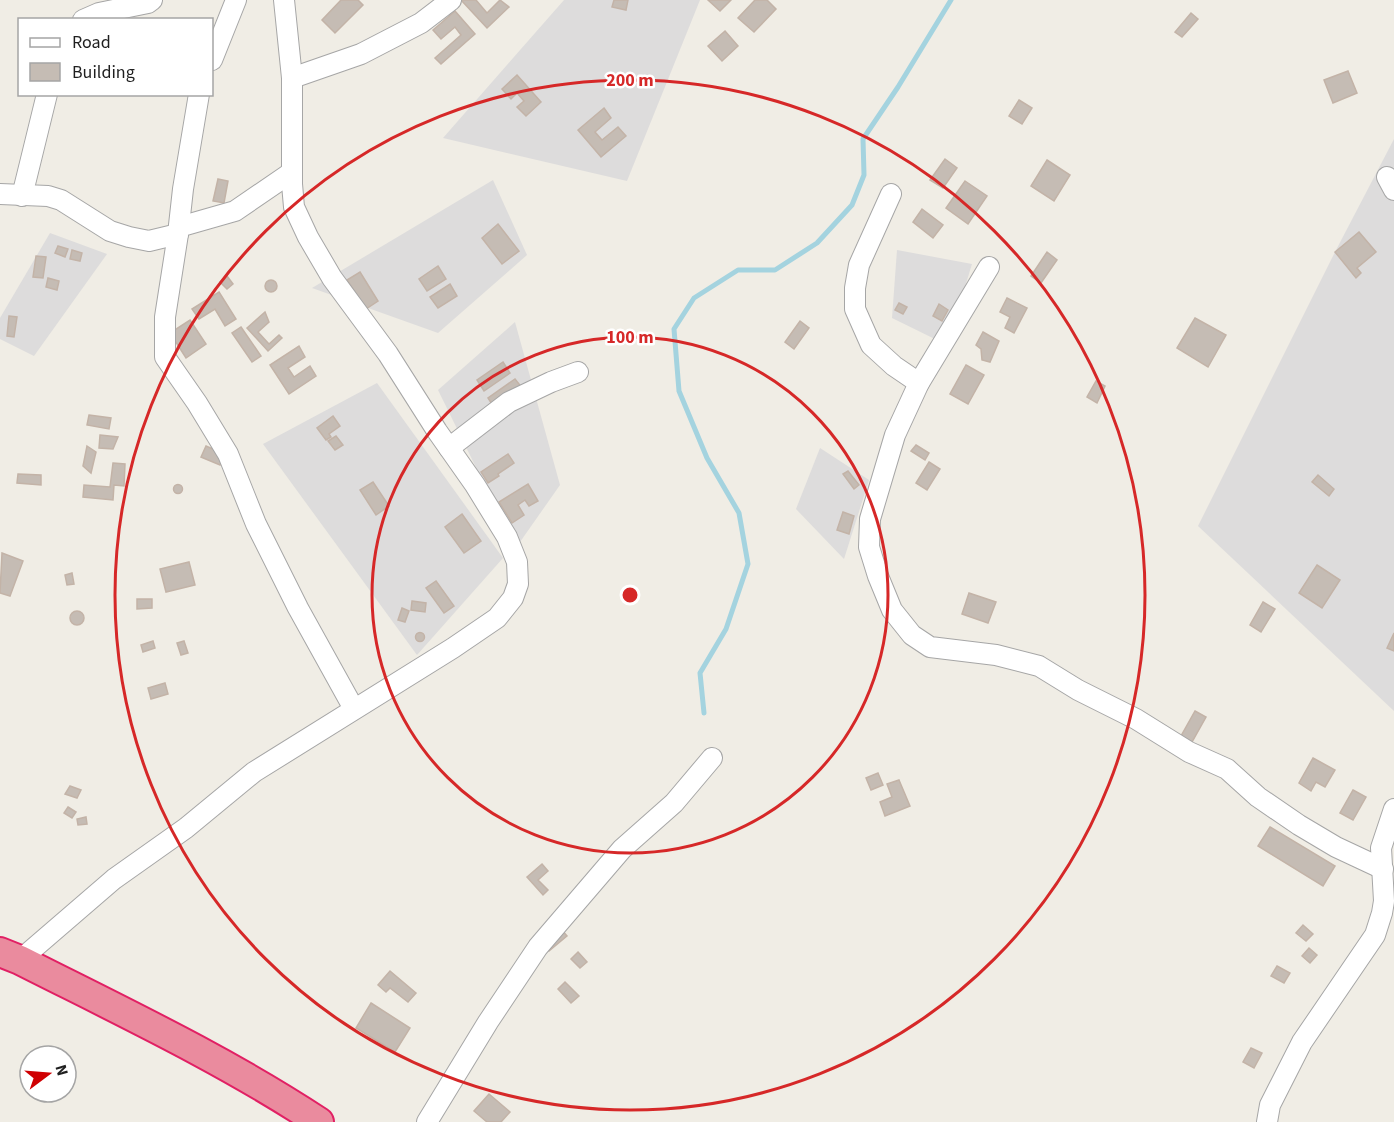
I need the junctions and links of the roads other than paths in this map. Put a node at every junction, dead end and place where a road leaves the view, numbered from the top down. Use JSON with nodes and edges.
{"nodes":[{"id":1,"x":152,"y":0,"type":"edge"},
{"id":2,"x":236,"y":0,"type":"edge"},
{"id":3,"x":284,"y":0,"type":"edge"},
{"id":4,"x":451,"y":0,"type":"edge"},
{"id":5,"x":88,"y":18,"type":"edge"},
{"id":6,"x":213,"y":58,"type":"edge"},
{"id":7,"x":292,"y":78,"type":"junction"},
{"id":8,"x":47,"y":96,"type":"edge"},
{"id":9,"x":199,"y":96,"type":"edge"},
{"id":10,"x":292,"y":172,"type":"junction"},
{"id":11,"x":0,"y":194,"type":"edge"},
{"id":12,"x":891,"y":194,"type":"dead end"},
{"id":13,"x":22,"y":196,"type":"junction"},
{"id":14,"x":179,"y":231,"type":"junction"},
{"id":15,"x":989,"y":267,"type":"dead end"},
{"id":16,"x":578,"y":372,"type":"dead end"},
{"id":17,"x":919,"y":382,"type":"junction"},
{"id":18,"x":449,"y":448,"type":"junction"},
{"id":19,"x":354,"y":709,"type":"junction"},
{"id":20,"x":712,"y":758,"type":"dead end"},
{"id":21,"x":1394,"y":809,"type":"edge"},
{"id":22,"x":1383,"y":869,"type":"junction"},
{"id":23,"x":10,"y":956,"type":"edge"},
{"id":24,"x":319,"y":1122,"type":"edge"},
{"id":25,"x":428,"y":1122,"type":"edge"},
{"id":26,"x":1267,"y":1122,"type":"edge"}],
"edges":[{"from":1,"to":5,"type":"street"},
{"from":2,"to":6,"type":"street"},
{"from":3,"to":7,"type":"street"},
{"from":4,"to":7,"type":"street"},
{"from":7,"to":10,"type":"street"},
{"from":8,"to":13,"type":"street"},
{"from":9,"to":14,"type":"street"},
{"from":10,"to":14,"type":"street"},
{"from":10,"to":18,"type":"street"},
{"from":11,"to":13,"type":"street"},
{"from":12,"to":17,"type":"street"},
{"from":13,"to":14,"type":"street"},
{"from":14,"to":19,"type":"street"},
{"from":15,"to":17,"type":"street"},
{"from":16,"to":18,"type":"street"},
{"from":17,"to":22,"type":"street"},
{"from":18,"to":19,"type":"street"},
{"from":19,"to":23,"type":"street"},
{"from":20,"to":25,"type":"street"},
{"from":21,"to":22,"type":"street"},
{"from":22,"to":26,"type":"street"},
{"from":23,"to":24,"type":"highway"}]}
